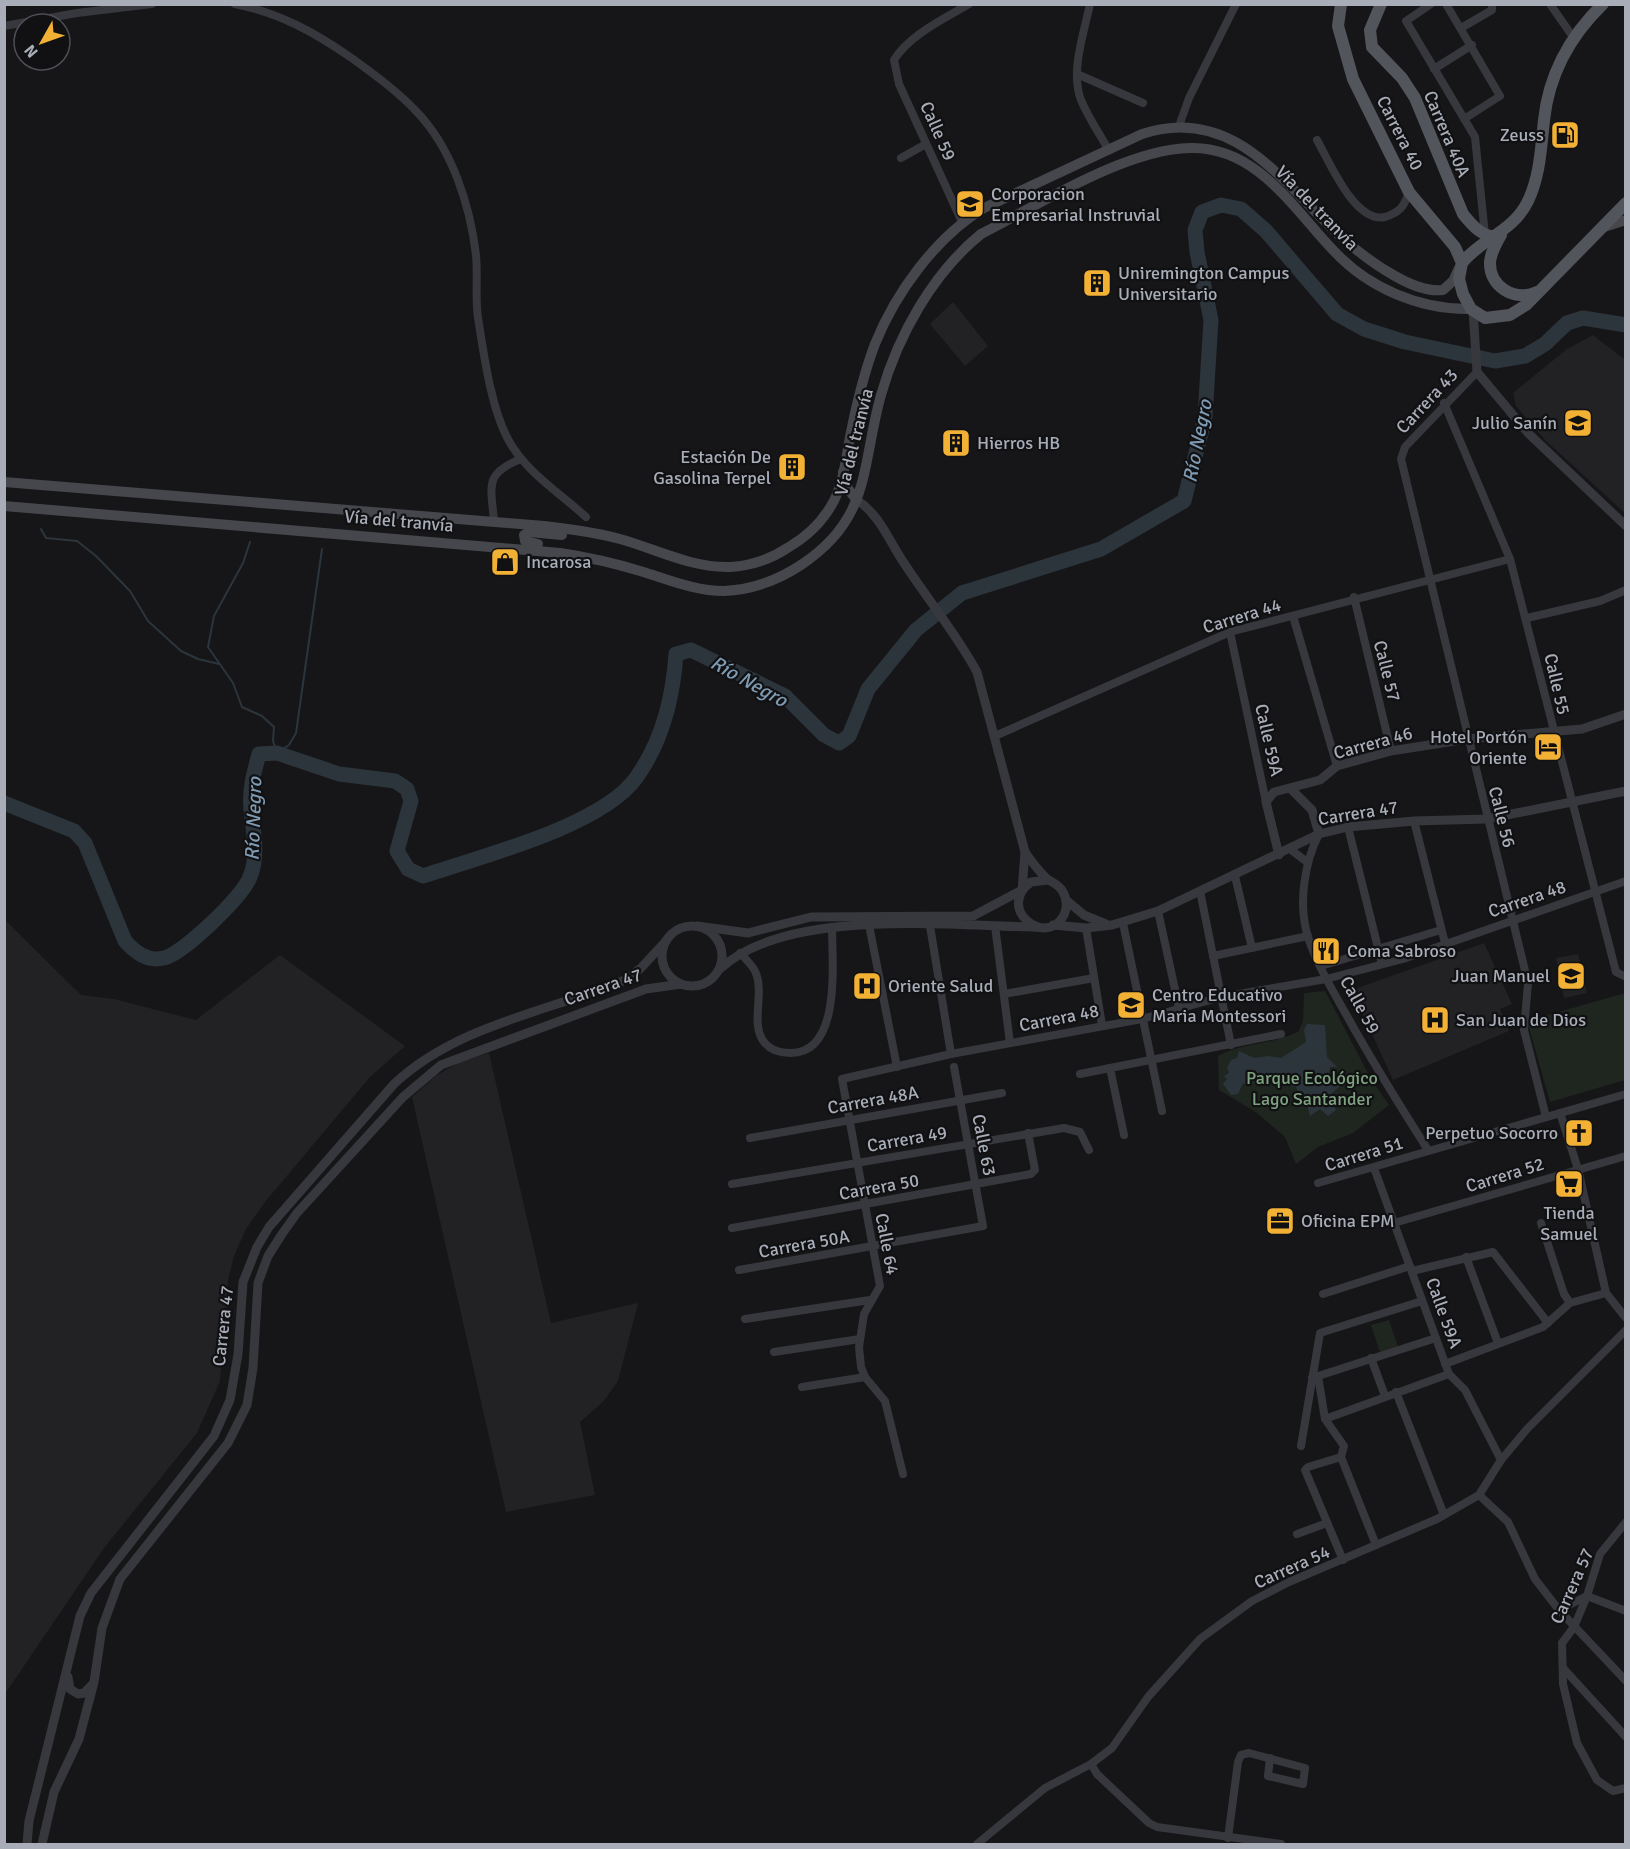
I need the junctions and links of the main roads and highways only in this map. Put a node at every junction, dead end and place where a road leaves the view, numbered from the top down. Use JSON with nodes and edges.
{"nodes":[{"id":1,"x":1341,"y":4,"type":"edge"},
{"id":2,"x":1381,"y":4,"type":"edge"},
{"id":3,"x":1603,"y":4,"type":"edge"},
{"id":4,"x":1626,"y":203,"type":"edge"},
{"id":5,"x":1626,"y":220,"type":"edge"},
{"id":6,"x":1601,"y":228,"type":"junction"},
{"id":7,"x":1494,"y":235,"type":"junction"},
{"id":8,"x":1462,"y":263,"type":"junction"},
{"id":9,"x":1539,"y":291,"type":"junction"},
{"id":10,"x":1472,"y":310,"type":"junction"},
{"id":11,"x":843,"y":472,"type":"junction"},
{"id":12,"x":4,"y":482,"type":"edge"},
{"id":13,"x":857,"y":500,"type":"junction"},
{"id":14,"x":832,"y":504,"type":"junction"},
{"id":15,"x":4,"y":506,"type":"edge"},
{"id":16,"x":579,"y":531,"type":"junction"},
{"id":17,"x":575,"y":555,"type":"junction"}],
"edges":[{"from":1,"to":8,"type":"main road","name":"Carrera 40"},
{"from":2,"to":7,"type":"main road","name":"Carrera 40A"},
{"from":3,"to":7,"type":"main road"},
{"from":4,"to":6,"type":"main road"},
{"from":5,"to":6,"type":"main road"},
{"from":6,"to":9,"type":"main road"},
{"from":7,"to":8,"type":"main road"},
{"from":7,"to":9,"type":"main road"},
{"from":8,"to":10,"type":"main road"},
{"from":8,"to":11,"type":"main road","name":"Vía del tranvía"},
{"from":9,"to":10,"type":"main road"},
{"from":10,"to":13,"type":"main road","name":"Vía del tranvía"},
{"from":11,"to":13,"type":"main road"},
{"from":11,"to":14,"type":"main road","name":"Vía del tranvía"},
{"from":12,"to":16,"type":"main road","name":"Vía del tranvía"},
{"from":13,"to":14,"type":"main road"},
{"from":13,"to":17,"type":"main road","name":"Vía del tranvía"},
{"from":14,"to":16,"type":"main road","name":"Vía del tranvía"},
{"from":15,"to":17,"type":"main road","name":"Vía del tranvía"},
{"from":16,"to":17,"type":"main road"}]}
